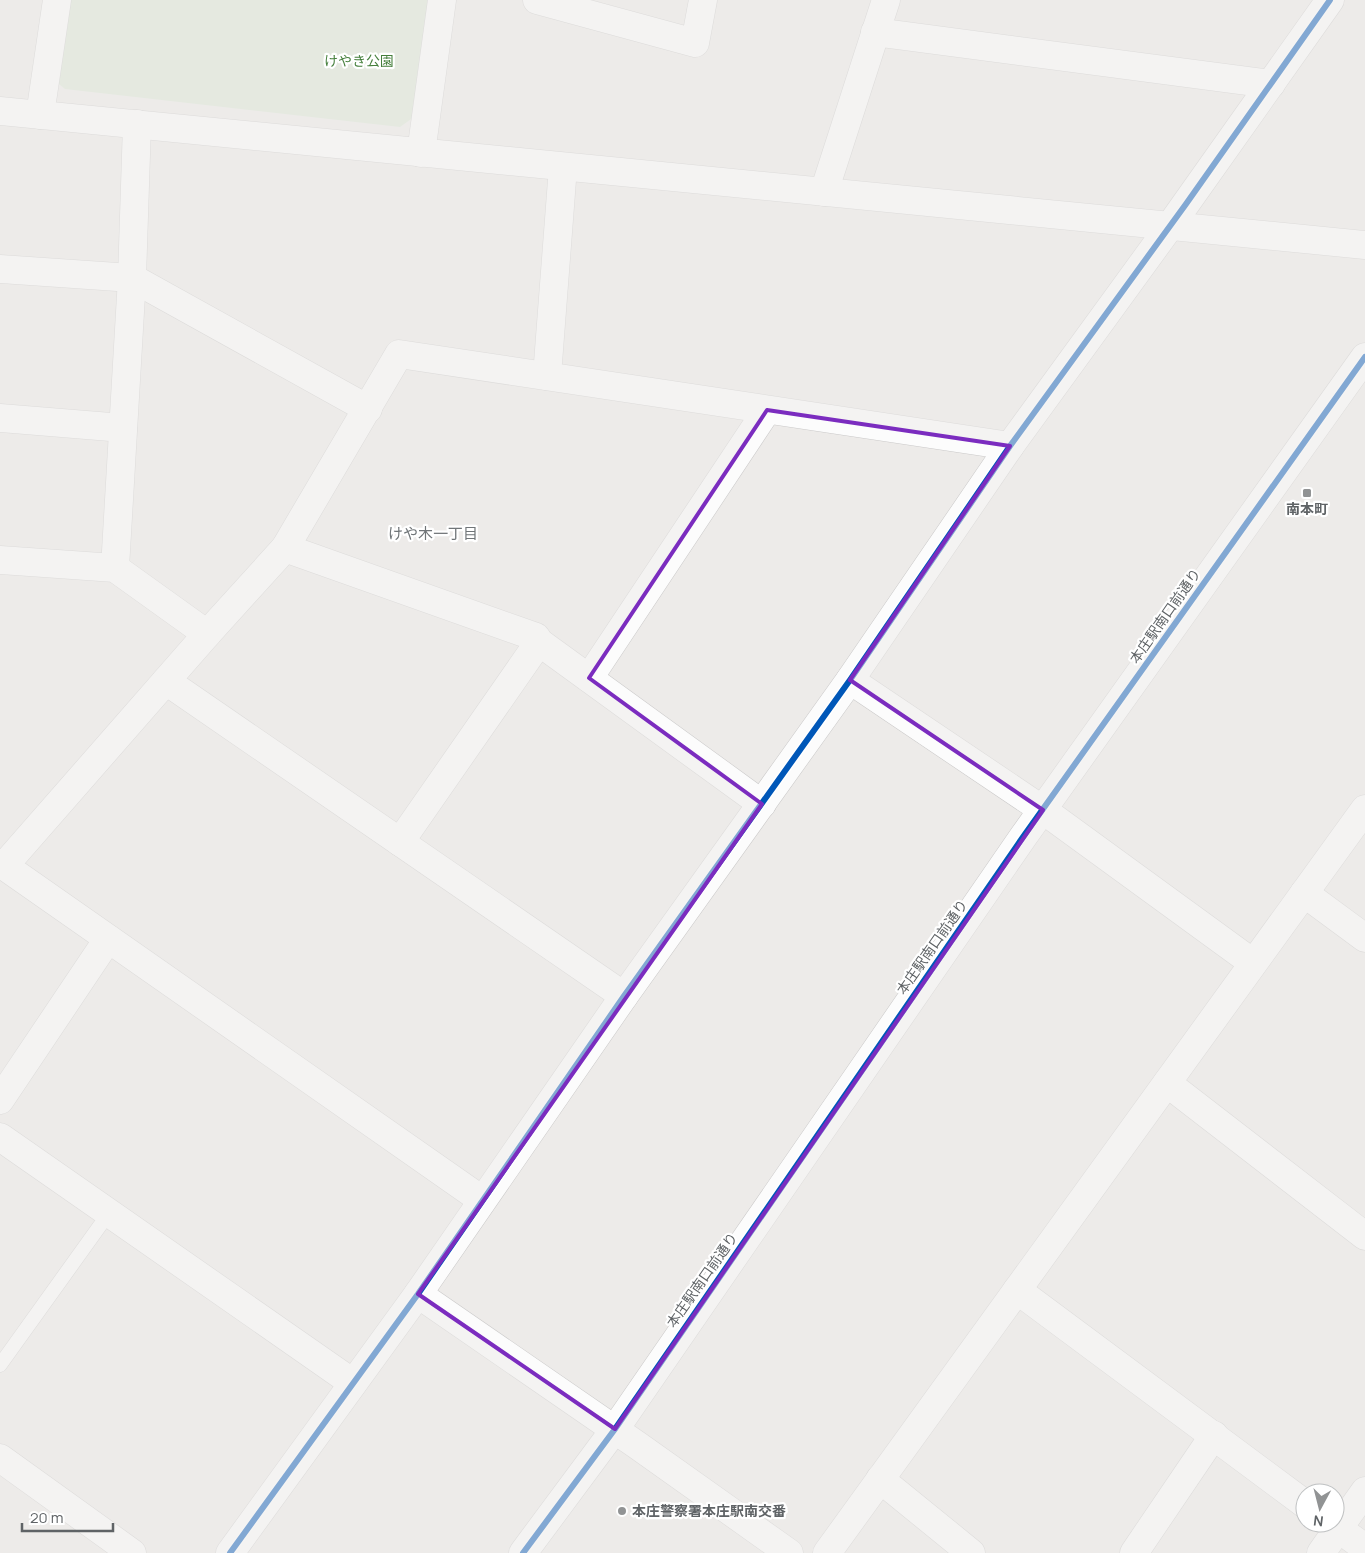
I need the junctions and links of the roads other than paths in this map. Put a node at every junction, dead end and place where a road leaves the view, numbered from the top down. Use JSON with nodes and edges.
{"nodes":[{"id":1,"x":57,"y":0,"type":"edge"},
{"id":2,"x":442,"y":0,"type":"edge"},
{"id":3,"x":537,"y":0,"type":"edge"},
{"id":4,"x":703,"y":0,"type":"edge"},
{"id":5,"x":886,"y":0,"type":"edge"},
{"id":6,"x":1330,"y":0,"type":"edge"},
{"id":7,"x":875,"y":32,"type":"junction"},
{"id":8,"x":1271,"y":84,"type":"junction"},
{"id":9,"x":0,"y":111,"type":"edge"},
{"id":10,"x":40,"y":115,"type":"junction"},
{"id":11,"x":137,"y":124,"type":"junction"},
{"id":12,"x":421,"y":153,"type":"junction"},
{"id":13,"x":563,"y":166,"type":"junction"},
{"id":14,"x":824,"y":192,"type":"junction"},
{"id":15,"x":1170,"y":226,"type":"junction"},
{"id":16,"x":1365,"y":245,"type":"edge"},
{"id":17,"x":0,"y":269,"type":"edge"},
{"id":18,"x":132,"y":278,"type":"junction"},
{"id":19,"x":1365,"y":357,"type":"edge"},
{"id":20,"x":547,"y":376,"type":"junction"},
{"id":21,"x":368,"y":408,"type":"junction"},
{"id":22,"x":767,"y":410,"type":"junction"},
{"id":23,"x":0,"y":418,"type":"edge"},
{"id":24,"x":124,"y":428,"type":"junction"},
{"id":25,"x":1010,"y":446,"type":"junction"},
{"id":26,"x":285,"y":548,"type":"junction"},
{"id":27,"x":0,"y":560,"type":"edge"},
{"id":28,"x":115,"y":568,"type":"junction"},
{"id":29,"x":207,"y":634,"type":"junction"},
{"id":30,"x":539,"y":642,"type":"junction"},
{"id":31,"x":588,"y":678,"type":"junction"},
{"id":32,"x":850,"y":680,"type":"junction"},
{"id":33,"x":166,"y":681,"type":"junction"},
{"id":34,"x":762,"y":804,"type":"junction"},
{"id":35,"x":1365,"y":809,"type":"edge"},
{"id":36,"x":1043,"y":810,"type":"junction"},
{"id":37,"x":400,"y":842,"type":"junction"},
{"id":38,"x":2,"y":864,"type":"edge"},
{"id":39,"x":1304,"y":893,"type":"junction"},
{"id":40,"x":1365,"y":938,"type":"edge"},
{"id":41,"x":108,"y":939,"type":"junction"},
{"id":42,"x":1253,"y":963,"type":"junction"},
{"id":43,"x":624,"y":996,"type":"junction"},
{"id":44,"x":1167,"y":1083,"type":"junction"},
{"id":45,"x":0,"y":1100,"type":"edge"},
{"id":46,"x":0,"y":1137,"type":"edge"},
{"id":47,"x":482,"y":1200,"type":"junction"},
{"id":48,"x":109,"y":1213,"type":"junction"},
{"id":49,"x":1365,"y":1236,"type":"edge"},
{"id":50,"x":1017,"y":1290,"type":"junction"},
{"id":51,"x":418,"y":1294,"type":"junction"},
{"id":52,"x":0,"y":1365,"type":"edge"},
{"id":53,"x":353,"y":1383,"type":"junction"},
{"id":54,"x":615,"y":1429,"type":"junction"},
{"id":55,"x":1214,"y":1435,"type":"junction"},
{"id":56,"x":0,"y":1458,"type":"edge"},
{"id":57,"x":880,"y":1479,"type":"junction"},
{"id":58,"x":1365,"y":1491,"type":"edge"},
{"id":59,"x":1295,"y":1496,"type":"edge"},
{"id":60,"x":1345,"y":1514,"type":"edge"},
{"id":61,"x":1332,"y":1533,"type":"edge"},
{"id":62,"x":1345,"y":1533,"type":"edge"},
{"id":63,"x":1365,"y":1548,"type":"edge"},
{"id":64,"x":132,"y":1553,"type":"edge"},
{"id":65,"x":230,"y":1553,"type":"edge"},
{"id":66,"x":523,"y":1553,"type":"edge"},
{"id":67,"x":789,"y":1553,"type":"edge"},
{"id":68,"x":828,"y":1553,"type":"edge"},
{"id":69,"x":971,"y":1553,"type":"edge"},
{"id":70,"x":1134,"y":1553,"type":"edge"},
{"id":71,"x":1322,"y":1553,"type":"edge"}],
"edges":[{"from":1,"to":10,"type":"street"},
{"from":2,"to":12,"type":"street"},
{"from":3,"to":4,"type":"street"},
{"from":5,"to":7,"type":"street"},
{"from":6,"to":8,"type":"street"},
{"from":7,"to":8,"type":"street"},
{"from":7,"to":14,"type":"street"},
{"from":8,"to":15,"type":"street"},
{"from":9,"to":10,"type":"street"},
{"from":10,"to":11,"type":"street"},
{"from":11,"to":12,"type":"street"},
{"from":11,"to":18,"type":"street"},
{"from":12,"to":13,"type":"street"},
{"from":13,"to":14,"type":"street"},
{"from":13,"to":20,"type":"street"},
{"from":14,"to":15,"type":"street"},
{"from":15,"to":16,"type":"street"},
{"from":15,"to":25,"type":"street"},
{"from":17,"to":18,"type":"street"},
{"from":18,"to":21,"type":"street"},
{"from":18,"to":24,"type":"street"},
{"from":19,"to":36,"type":"street","name":"本庄駅南口前通り"},
{"from":20,"to":21,"type":"street"},
{"from":20,"to":22,"type":"street"},
{"from":21,"to":26,"type":"street"},
{"from":22,"to":25,"type":"street"},
{"from":22,"to":31,"type":"street"},
{"from":23,"to":24,"type":"street"},
{"from":24,"to":28,"type":"street"},
{"from":25,"to":32,"type":"street"},
{"from":26,"to":29,"type":"street"},
{"from":26,"to":30,"type":"street"},
{"from":27,"to":28,"type":"street"},
{"from":28,"to":29,"type":"street"},
{"from":29,"to":33,"type":"street"},
{"from":30,"to":31,"type":"street"},
{"from":30,"to":37,"type":"street"},
{"from":31,"to":34,"type":"street"},
{"from":32,"to":34,"type":"street"},
{"from":32,"to":36,"type":"street"},
{"from":33,"to":37,"type":"street"},
{"from":33,"to":38,"type":"street"},
{"from":34,"to":43,"type":"street"},
{"from":35,"to":39,"type":"street"},
{"from":36,"to":42,"type":"street"},
{"from":36,"to":54,"type":"street","name":"本庄駅南口前通り"},
{"from":37,"to":43,"type":"street"},
{"from":38,"to":41,"type":"street"},
{"from":39,"to":40,"type":"street"},
{"from":39,"to":42,"type":"street"},
{"from":41,"to":45,"type":"street"},
{"from":41,"to":47,"type":"street"},
{"from":42,"to":44,"type":"street"},
{"from":43,"to":47,"type":"street"},
{"from":44,"to":49,"type":"street"},
{"from":44,"to":50,"type":"street"},
{"from":46,"to":48,"type":"street"},
{"from":47,"to":51,"type":"street"},
{"from":48,"to":52,"type":"lane"},
{"from":48,"to":53,"type":"street"},
{"from":50,"to":55,"type":"street"},
{"from":50,"to":57,"type":"street"},
{"from":51,"to":53,"type":"street"},
{"from":51,"to":54,"type":"street"},
{"from":53,"to":65,"type":"street"},
{"from":54,"to":66,"type":"street","name":"本庄駅南口前通り"},
{"from":54,"to":67,"type":"street"},
{"from":55,"to":59,"type":"street"},
{"from":55,"to":70,"type":"street"},
{"from":56,"to":64,"type":"street"},
{"from":57,"to":68,"type":"street"},
{"from":57,"to":69,"type":"street"},
{"from":58,"to":60,"type":"street"},
{"from":61,"to":71,"type":"street"},
{"from":62,"to":63,"type":"street"}]}
